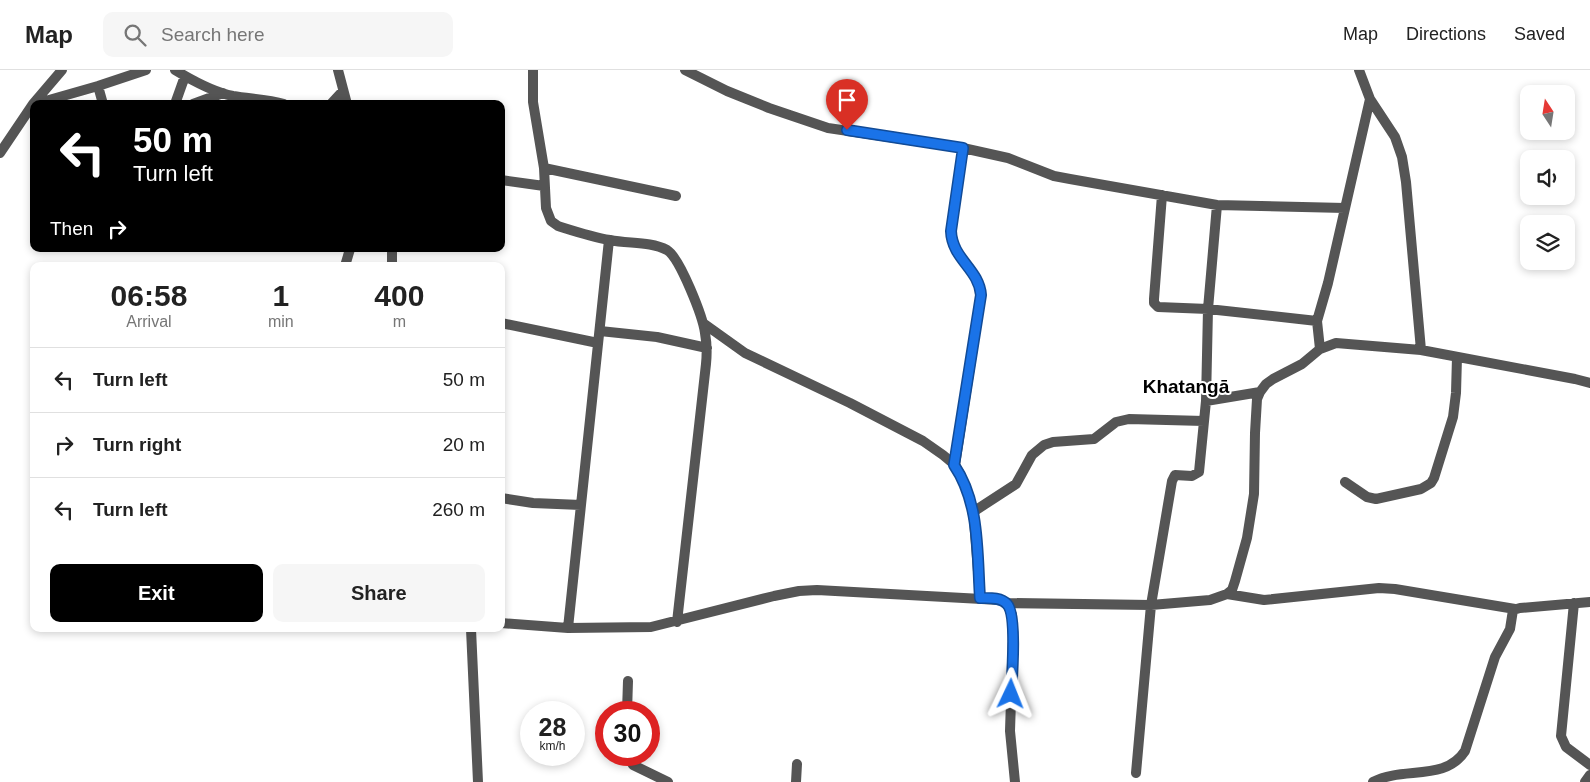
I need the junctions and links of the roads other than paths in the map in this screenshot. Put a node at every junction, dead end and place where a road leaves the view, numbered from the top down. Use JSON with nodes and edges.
{"nodes":[{"id":1,"x":62,"y":70,"type":"edge"},
{"id":2,"x":146,"y":70,"type":"edge"},
{"id":3,"x":175,"y":70,"type":"edge"},
{"id":4,"x":338,"y":70,"type":"edge"},
{"id":5,"x":532,"y":70,"type":"edge"},
{"id":6,"x":685,"y":70,"type":"edge"},
{"id":7,"x":1359,"y":70,"type":"edge"},
{"id":8,"x":185,"y":76,"type":"junction"},
{"id":9,"x":98,"y":86,"type":"junction"},
{"id":10,"x":343,"y":92,"type":"junction"},
{"id":11,"x":223,"y":93,"type":"junction"},
{"id":12,"x":1370,"y":99,"type":"junction"},
{"id":13,"x":37,"y":100,"type":"edge"},
{"id":14,"x":48,"y":100,"type":"edge"},
{"id":15,"x":102,"y":100,"type":"edge"},
{"id":16,"x":176,"y":100,"type":"edge"},
{"id":17,"x":204,"y":100,"type":"edge"},
{"id":18,"x":271,"y":100,"type":"edge"},
{"id":19,"x":335,"y":100,"type":"edge"},
{"id":20,"x":346,"y":100,"type":"edge"},
{"id":21,"x":30,"y":110,"type":"edge"},
{"id":22,"x":963,"y":148,"type":"junction"},
{"id":23,"x":0,"y":153,"type":"edge"},
{"id":24,"x":544,"y":168,"type":"junction"},
{"id":25,"x":505,"y":181,"type":"edge"},
{"id":26,"x":544,"y":186,"type":"junction"},
{"id":27,"x":1162,"y":195,"type":"junction"},
{"id":28,"x":676,"y":196,"type":"dead end"},
{"id":29,"x":1217,"y":204,"type":"junction"},
{"id":30,"x":1345,"y":208,"type":"junction"},
{"id":31,"x":609,"y":240,"type":"junction"},
{"id":32,"x":1208,"y":309,"type":"junction"},
{"id":33,"x":1317,"y":321,"type":"junction"},
{"id":34,"x":703,"y":323,"type":"junction"},
{"id":35,"x":505,"y":324,"type":"edge"},
{"id":36,"x":600,"y":331,"type":"junction"},
{"id":37,"x":598,"y":343,"type":"junction"},
{"id":38,"x":707,"y":348,"type":"junction"},
{"id":39,"x":1320,"y":349,"type":"junction"},
{"id":40,"x":1421,"y":350,"type":"junction"},
{"id":41,"x":1457,"y":357,"type":"junction"},
{"id":42,"x":1590,"y":383,"type":"edge"},
{"id":43,"x":1260,"y":392,"type":"junction"},
{"id":44,"x":1206,"y":401,"type":"junction"},
{"id":45,"x":1204,"y":421,"type":"junction"},
{"id":46,"x":954,"y":465,"type":"junction"},
{"id":47,"x":1345,"y":482,"type":"dead end"},
{"id":48,"x":505,"y":499,"type":"edge"},
{"id":49,"x":581,"y":505,"type":"junction"},
{"id":50,"x":973,"y":512,"type":"junction"},
{"id":51,"x":1227,"y":594,"type":"junction"},
{"id":52,"x":980,"y":598,"type":"junction"},
{"id":53,"x":1590,"y":602,"type":"edge"},
{"id":54,"x":1007,"y":603,"type":"junction"},
{"id":55,"x":1574,"y":603,"type":"junction"},
{"id":56,"x":1151,"y":605,"type":"junction"},
{"id":57,"x":1515,"y":609,"type":"junction"},
{"id":58,"x":677,"y":622,"type":"junction"},
{"id":59,"x":505,"y":623,"type":"edge"},
{"id":60,"x":568,"y":628,"type":"junction"},
{"id":61,"x":471,"y":632,"type":"edge"},
{"id":62,"x":628,"y":681,"type":"dead end"},
{"id":63,"x":627,"y":701,"type":"edge"},
{"id":64,"x":797,"y":764,"type":"dead end"},
{"id":65,"x":1590,"y":765,"type":"edge"},
{"id":66,"x":635,"y":766,"type":"edge"},
{"id":67,"x":1136,"y":773,"type":"dead end"},
{"id":68,"x":1590,"y":775,"type":"edge"},
{"id":69,"x":478,"y":782,"type":"edge"},
{"id":70,"x":668,"y":782,"type":"edge"},
{"id":71,"x":796,"y":782,"type":"edge"},
{"id":72,"x":1015,"y":782,"type":"edge"},
{"id":73,"x":1373,"y":782,"type":"edge"},
{"id":74,"x":1585,"y":782,"type":"edge"}],
"edges":[{"from":1,"to":13,"type":"street"},
{"from":2,"to":9,"type":"street"},
{"from":3,"to":8,"type":"street"},
{"from":4,"to":10,"type":"street"},
{"from":5,"to":24,"type":"street"},
{"from":6,"to":22,"type":"street"},
{"from":7,"to":12,"type":"street"},
{"from":8,"to":11,"type":"street"},
{"from":8,"to":16,"type":"street"},
{"from":9,"to":14,"type":"street"},
{"from":9,"to":15,"type":"street"},
{"from":10,"to":19,"type":"street"},
{"from":10,"to":20,"type":"street"},
{"from":11,"to":17,"type":"street"},
{"from":11,"to":18,"type":"street"},
{"from":12,"to":30,"type":"street"},
{"from":12,"to":40,"type":"street"},
{"from":21,"to":23,"type":"street"},
{"from":22,"to":27,"type":"street"},
{"from":22,"to":46,"type":"street"},
{"from":24,"to":26,"type":"street"},
{"from":24,"to":28,"type":"street"},
{"from":25,"to":26,"type":"street"},
{"from":26,"to":31,"type":"street"},
{"from":27,"to":29,"type":"street"},
{"from":27,"to":32,"type":"street"},
{"from":29,"to":30,"type":"street"},
{"from":29,"to":32,"type":"street"},
{"from":30,"to":33,"type":"street"},
{"from":31,"to":34,"type":"street"},
{"from":31,"to":36,"type":"street"},
{"from":32,"to":33,"type":"street"},
{"from":32,"to":44,"type":"street"},
{"from":33,"to":39,"type":"street"},
{"from":34,"to":38,"type":"street"},
{"from":34,"to":46,"type":"street"},
{"from":35,"to":37,"type":"street"},
{"from":36,"to":37,"type":"street"},
{"from":36,"to":38,"type":"street"},
{"from":37,"to":49,"type":"street"},
{"from":38,"to":58,"type":"street"},
{"from":39,"to":40,"type":"street"},
{"from":39,"to":43,"type":"street"},
{"from":40,"to":41,"type":"street"},
{"from":41,"to":42,"type":"street"},
{"from":41,"to":47,"type":"street"},
{"from":43,"to":44,"type":"street"},
{"from":43,"to":51,"type":"street"},
{"from":44,"to":45,"type":"street"},
{"from":45,"to":50,"type":"street"},
{"from":45,"to":56,"type":"street"},
{"from":46,"to":50,"type":"street"},
{"from":48,"to":49,"type":"street"},
{"from":49,"to":60,"type":"street"},
{"from":50,"to":52,"type":"street"},
{"from":51,"to":56,"type":"street"},
{"from":51,"to":57,"type":"street"},
{"from":52,"to":54,"type":"street"},
{"from":52,"to":58,"type":"street"},
{"from":53,"to":55,"type":"street"},
{"from":54,"to":56,"type":"street"},
{"from":54,"to":72,"type":"street"},
{"from":55,"to":57,"type":"street"},
{"from":55,"to":65,"type":"street"},
{"from":56,"to":67,"type":"street"},
{"from":57,"to":73,"type":"street"},
{"from":58,"to":60,"type":"street"},
{"from":59,"to":60,"type":"street"},
{"from":61,"to":69,"type":"street"},
{"from":62,"to":63,"type":"street"},
{"from":64,"to":71,"type":"street"},
{"from":66,"to":70,"type":"street"},
{"from":68,"to":74,"type":"street"}]}
